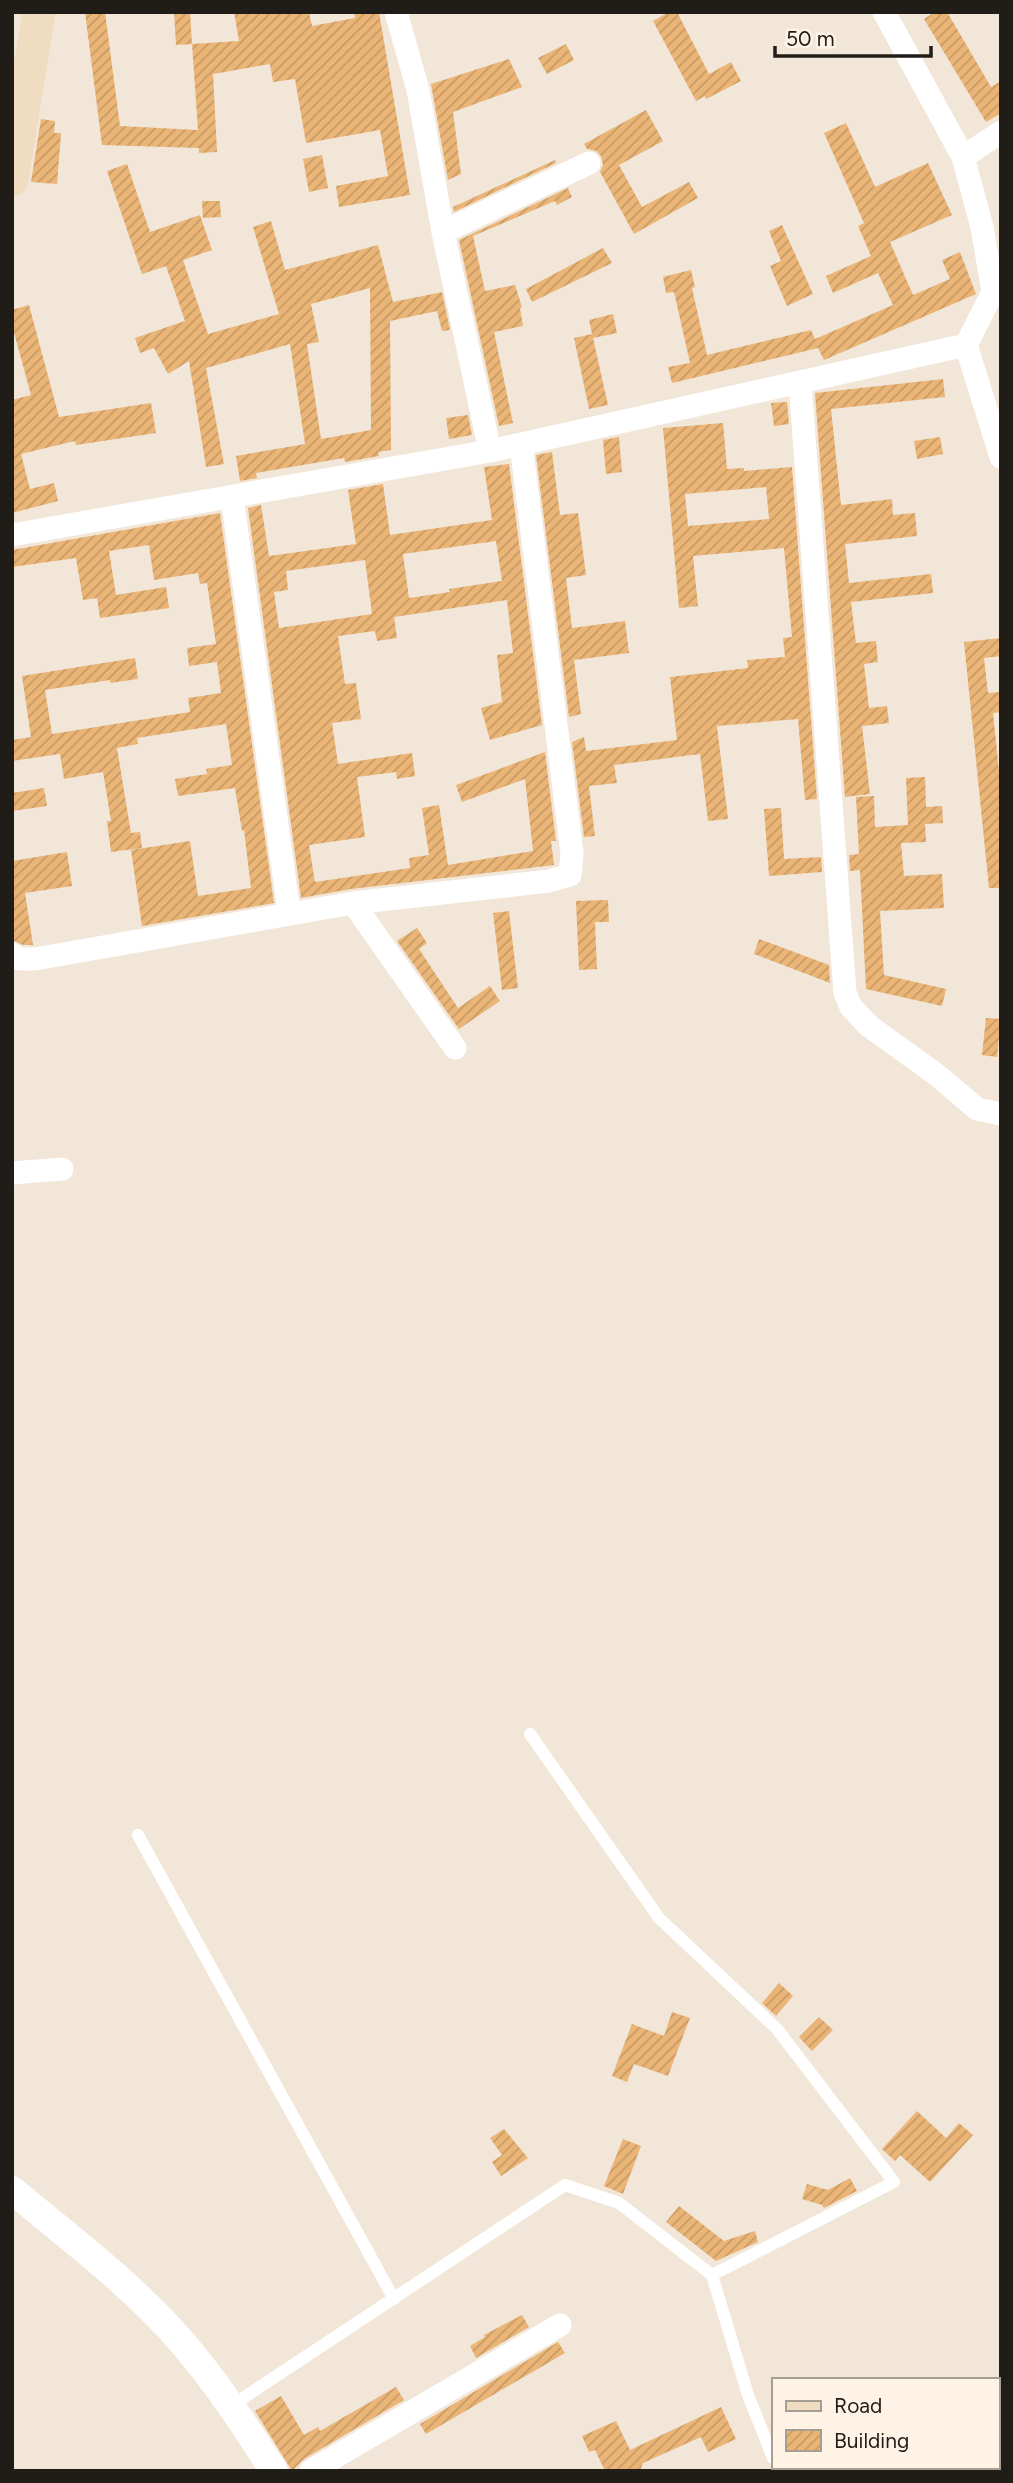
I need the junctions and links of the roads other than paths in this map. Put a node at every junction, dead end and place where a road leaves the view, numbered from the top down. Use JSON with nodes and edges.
{"nodes":[{"id":1,"x":38,"y":12,"type":"edge"},
{"id":2,"x":396,"y":12,"type":"edge"},
{"id":3,"x":884,"y":12,"type":"edge"},
{"id":4,"x":1001,"y":132,"type":"edge"},
{"id":5,"x":963,"y":157,"type":"junction"},
{"id":6,"x":589,"y":163,"type":"dead end"},
{"id":7,"x":12,"y":180,"type":"edge"},
{"id":8,"x":443,"y":232,"type":"junction"},
{"id":9,"x":997,"y":292,"type":"edge"},
{"id":10,"x":966,"y":345,"type":"junction"},
{"id":11,"x":800,"y":382,"type":"junction"},
{"id":12,"x":521,"y":444,"type":"junction"},
{"id":13,"x":490,"y":451,"type":"junction"},
{"id":14,"x":1001,"y":457,"type":"edge"},
{"id":15,"x":232,"y":497,"type":"junction"},
{"id":16,"x":12,"y":535,"type":"edge"},
{"id":17,"x":353,"y":903,"type":"junction"},
{"id":18,"x":289,"y":912,"type":"junction"},
{"id":19,"x":12,"y":954,"type":"edge"},
{"id":20,"x":455,"y":1048,"type":"dead end"},
{"id":21,"x":1001,"y":1114,"type":"edge"},
{"id":22,"x":62,"y":1170,"type":"dead end"},
{"id":23,"x":12,"y":1173,"type":"edge"},
{"id":24,"x":530,"y":1734,"type":"dead end"},
{"id":25,"x":138,"y":1835,"type":"dead end"},
{"id":26,"x":12,"y":2190,"type":"edge"},
{"id":27,"x":712,"y":2275,"type":"junction"},
{"id":28,"x":394,"y":2299,"type":"junction"},
{"id":29,"x":560,"y":2325,"type":"dead end"},
{"id":30,"x":232,"y":2406,"type":"junction"},
{"id":31,"x":772,"y":2455,"type":"edge"},
{"id":32,"x":274,"y":2471,"type":"edge"},
{"id":33,"x":311,"y":2471,"type":"edge"}],
"edges":[{"from":1,"to":7,"type":"main road"},
{"from":2,"to":8,"type":"street"},
{"from":3,"to":5,"type":"street"},
{"from":4,"to":5,"type":"street"},
{"from":5,"to":9,"type":"street"},
{"from":6,"to":8,"type":"street"},
{"from":8,"to":13,"type":"street"},
{"from":9,"to":10,"type":"street"},
{"from":10,"to":11,"type":"street"},
{"from":10,"to":14,"type":"street"},
{"from":11,"to":12,"type":"street"},
{"from":11,"to":21,"type":"street"},
{"from":12,"to":13,"type":"street"},
{"from":12,"to":17,"type":"street"},
{"from":13,"to":15,"type":"street"},
{"from":15,"to":16,"type":"street"},
{"from":15,"to":18,"type":"street"},
{"from":17,"to":18,"type":"street"},
{"from":17,"to":20,"type":"street"},
{"from":18,"to":19,"type":"street"},
{"from":22,"to":23,"type":"street"},
{"from":24,"to":27,"type":"lane"},
{"from":25,"to":28,"type":"lane"},
{"from":26,"to":30,"type":"street"},
{"from":27,"to":28,"type":"lane"},
{"from":27,"to":31,"type":"lane"},
{"from":28,"to":30,"type":"lane"},
{"from":29,"to":33,"type":"street"},
{"from":30,"to":32,"type":"street"}]}
